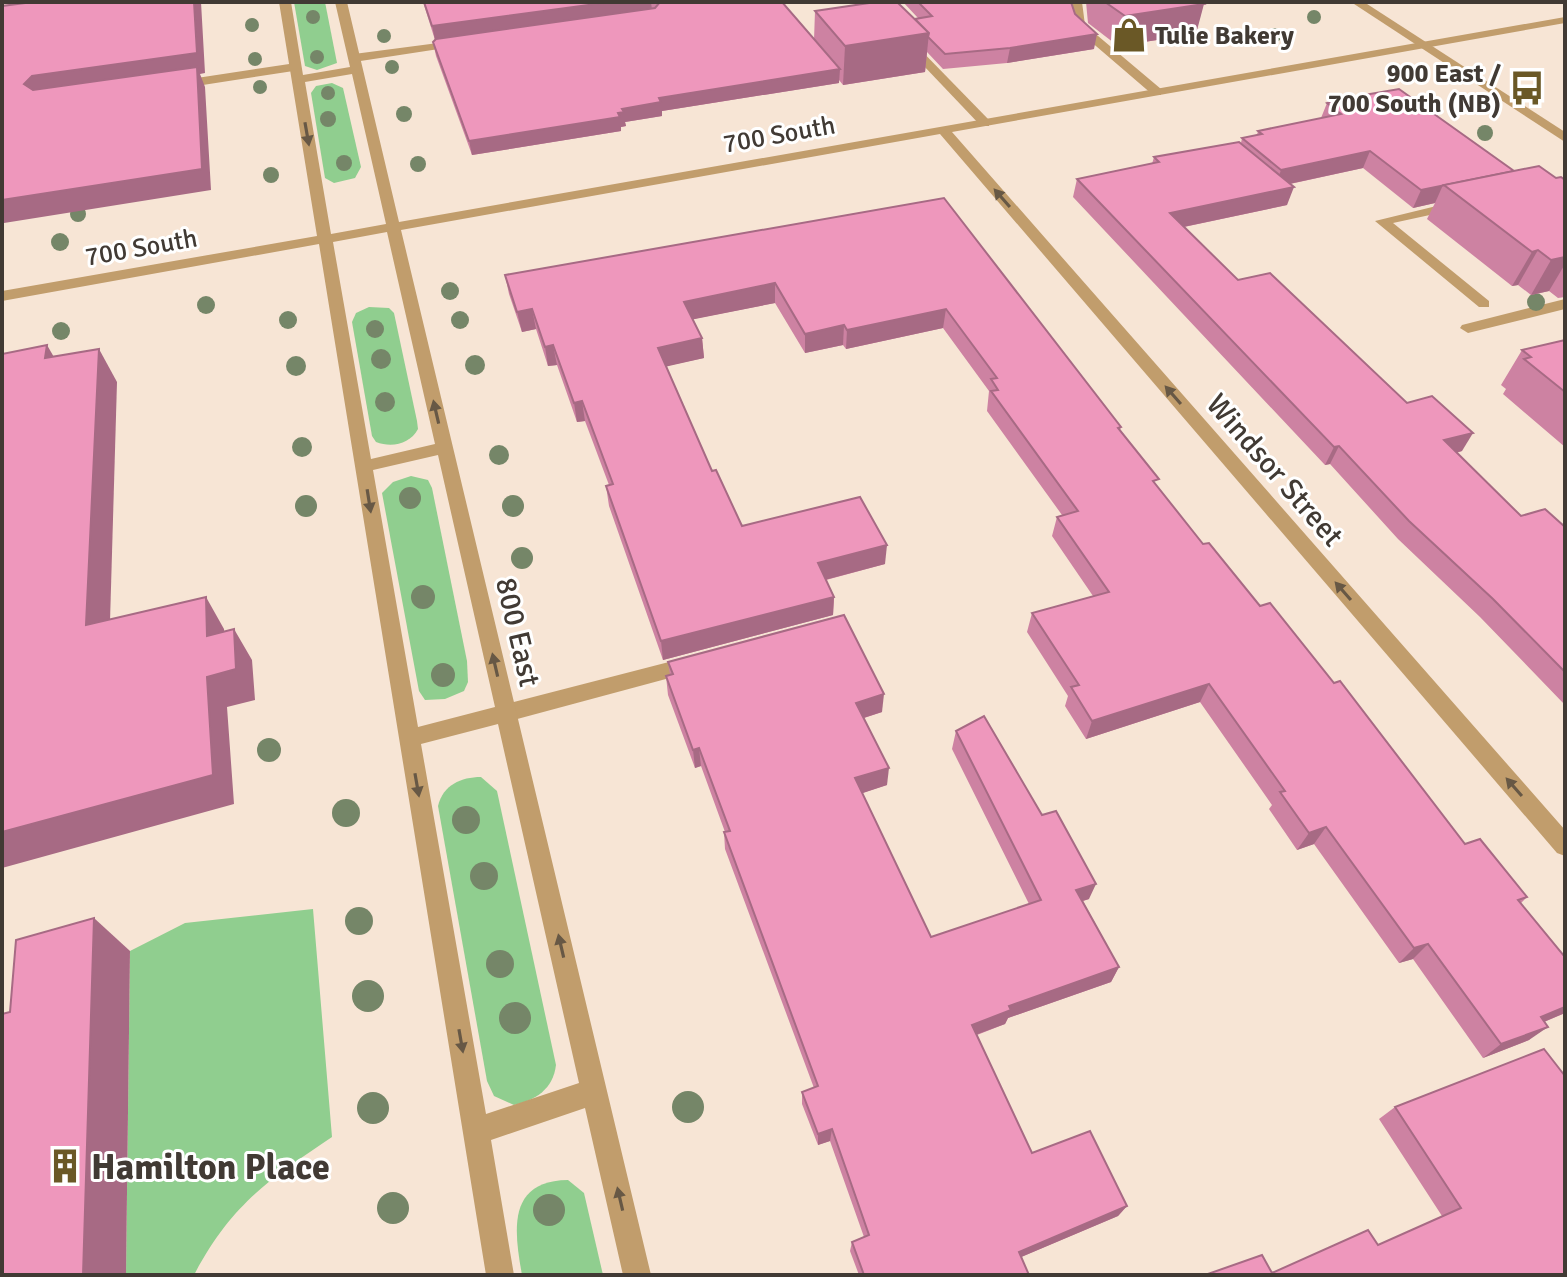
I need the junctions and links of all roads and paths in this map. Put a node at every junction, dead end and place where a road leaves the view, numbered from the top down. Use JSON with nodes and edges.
{"nodes":[{"id":1,"x":285,"y":2,"type":"edge"},
{"id":2,"x":341,"y":2,"type":"edge"},
{"id":3,"x":1076,"y":2,"type":"edge"},
{"id":4,"x":1357,"y":2,"type":"edge"},
{"id":5,"x":1565,"y":20,"type":"edge"},
{"id":6,"x":898,"y":33,"type":"edge"},
{"id":7,"x":468,"y":42,"type":"edge"},
{"id":8,"x":1423,"y":45,"type":"junction"},
{"id":9,"x":355,"y":64,"type":"junction"},
{"id":10,"x":297,"y":73,"type":"junction"},
{"id":11,"x":168,"y":86,"type":"edge"},
{"id":12,"x":1157,"y":92,"type":"junction"},
{"id":13,"x":985,"y":123,"type":"junction"},
{"id":14,"x":943,"y":130,"type":"junction"},
{"id":15,"x":1565,"y":138,"type":"edge"},
{"id":16,"x":1472,"y":202,"type":"edge"},
{"id":17,"x":394,"y":227,"type":"junction"},
{"id":18,"x":325,"y":239,"type":"junction"},
{"id":19,"x":2,"y":296,"type":"edge"},
{"id":20,"x":1484,"y":304,"type":"dead end"},
{"id":21,"x":1565,"y":304,"type":"edge"},
{"id":22,"x":1468,"y":328,"type":"dead end"},
{"id":23,"x":445,"y":448,"type":"junction"},
{"id":24,"x":364,"y":466,"type":"junction"},
{"id":25,"x":722,"y":656,"type":"edge"},
{"id":26,"x":506,"y":713,"type":"junction"},
{"id":27,"x":409,"y":738,"type":"junction"},
{"id":28,"x":1565,"y":846,"type":"edge"},
{"id":29,"x":595,"y":1091,"type":"junction"},
{"id":30,"x":476,"y":1131,"type":"junction"},
{"id":31,"x":500,"y":1275,"type":"edge"},
{"id":32,"x":637,"y":1275,"type":"edge"}],
"edges":[{"from":1,"to":10,"type":"street"},
{"from":2,"to":9,"type":"street","name":"800 East"},
{"from":3,"to":12,"type":"street"},
{"from":4,"to":8,"type":"street"},
{"from":5,"to":8,"type":"street","name":"700 South"},
{"from":6,"to":13,"type":"street"},
{"from":7,"to":9,"type":"street"},
{"from":8,"to":12,"type":"street","name":"700 South"},
{"from":8,"to":15,"type":"street"},
{"from":9,"to":10,"type":"street"},
{"from":9,"to":17,"type":"street","name":"800 East"},
{"from":10,"to":11,"type":"street"},
{"from":10,"to":18,"type":"street","one_way":true},
{"from":12,"to":13,"type":"street","name":"700 South"},
{"from":13,"to":14,"type":"street","name":"700 South"},
{"from":14,"to":17,"type":"street","name":"700 South"},
{"from":28,"to":14,"type":"street","name":"Windsor Street","one_way":true},
{"from":16,"to":20,"type":"street"},
{"from":17,"to":18,"type":"street","name":"700 South"},
{"from":23,"to":17,"type":"street","name":"800 East","one_way":true},
{"from":18,"to":19,"type":"street","name":"700 South"},
{"from":18,"to":24,"type":"street"},
{"from":21,"to":22,"type":"street"},
{"from":23,"to":24,"type":"street"},
{"from":26,"to":23,"type":"street","name":"800 East","one_way":true},
{"from":24,"to":27,"type":"street","one_way":true},
{"from":25,"to":26,"type":"street"},
{"from":26,"to":27,"type":"street"},
{"from":29,"to":26,"type":"street","name":"800 East","one_way":true},
{"from":27,"to":30,"type":"street","one_way":true},
{"from":29,"to":30,"type":"street"},
{"from":32,"to":29,"type":"street","name":"800 East","one_way":true},
{"from":30,"to":31,"type":"street"}]}
